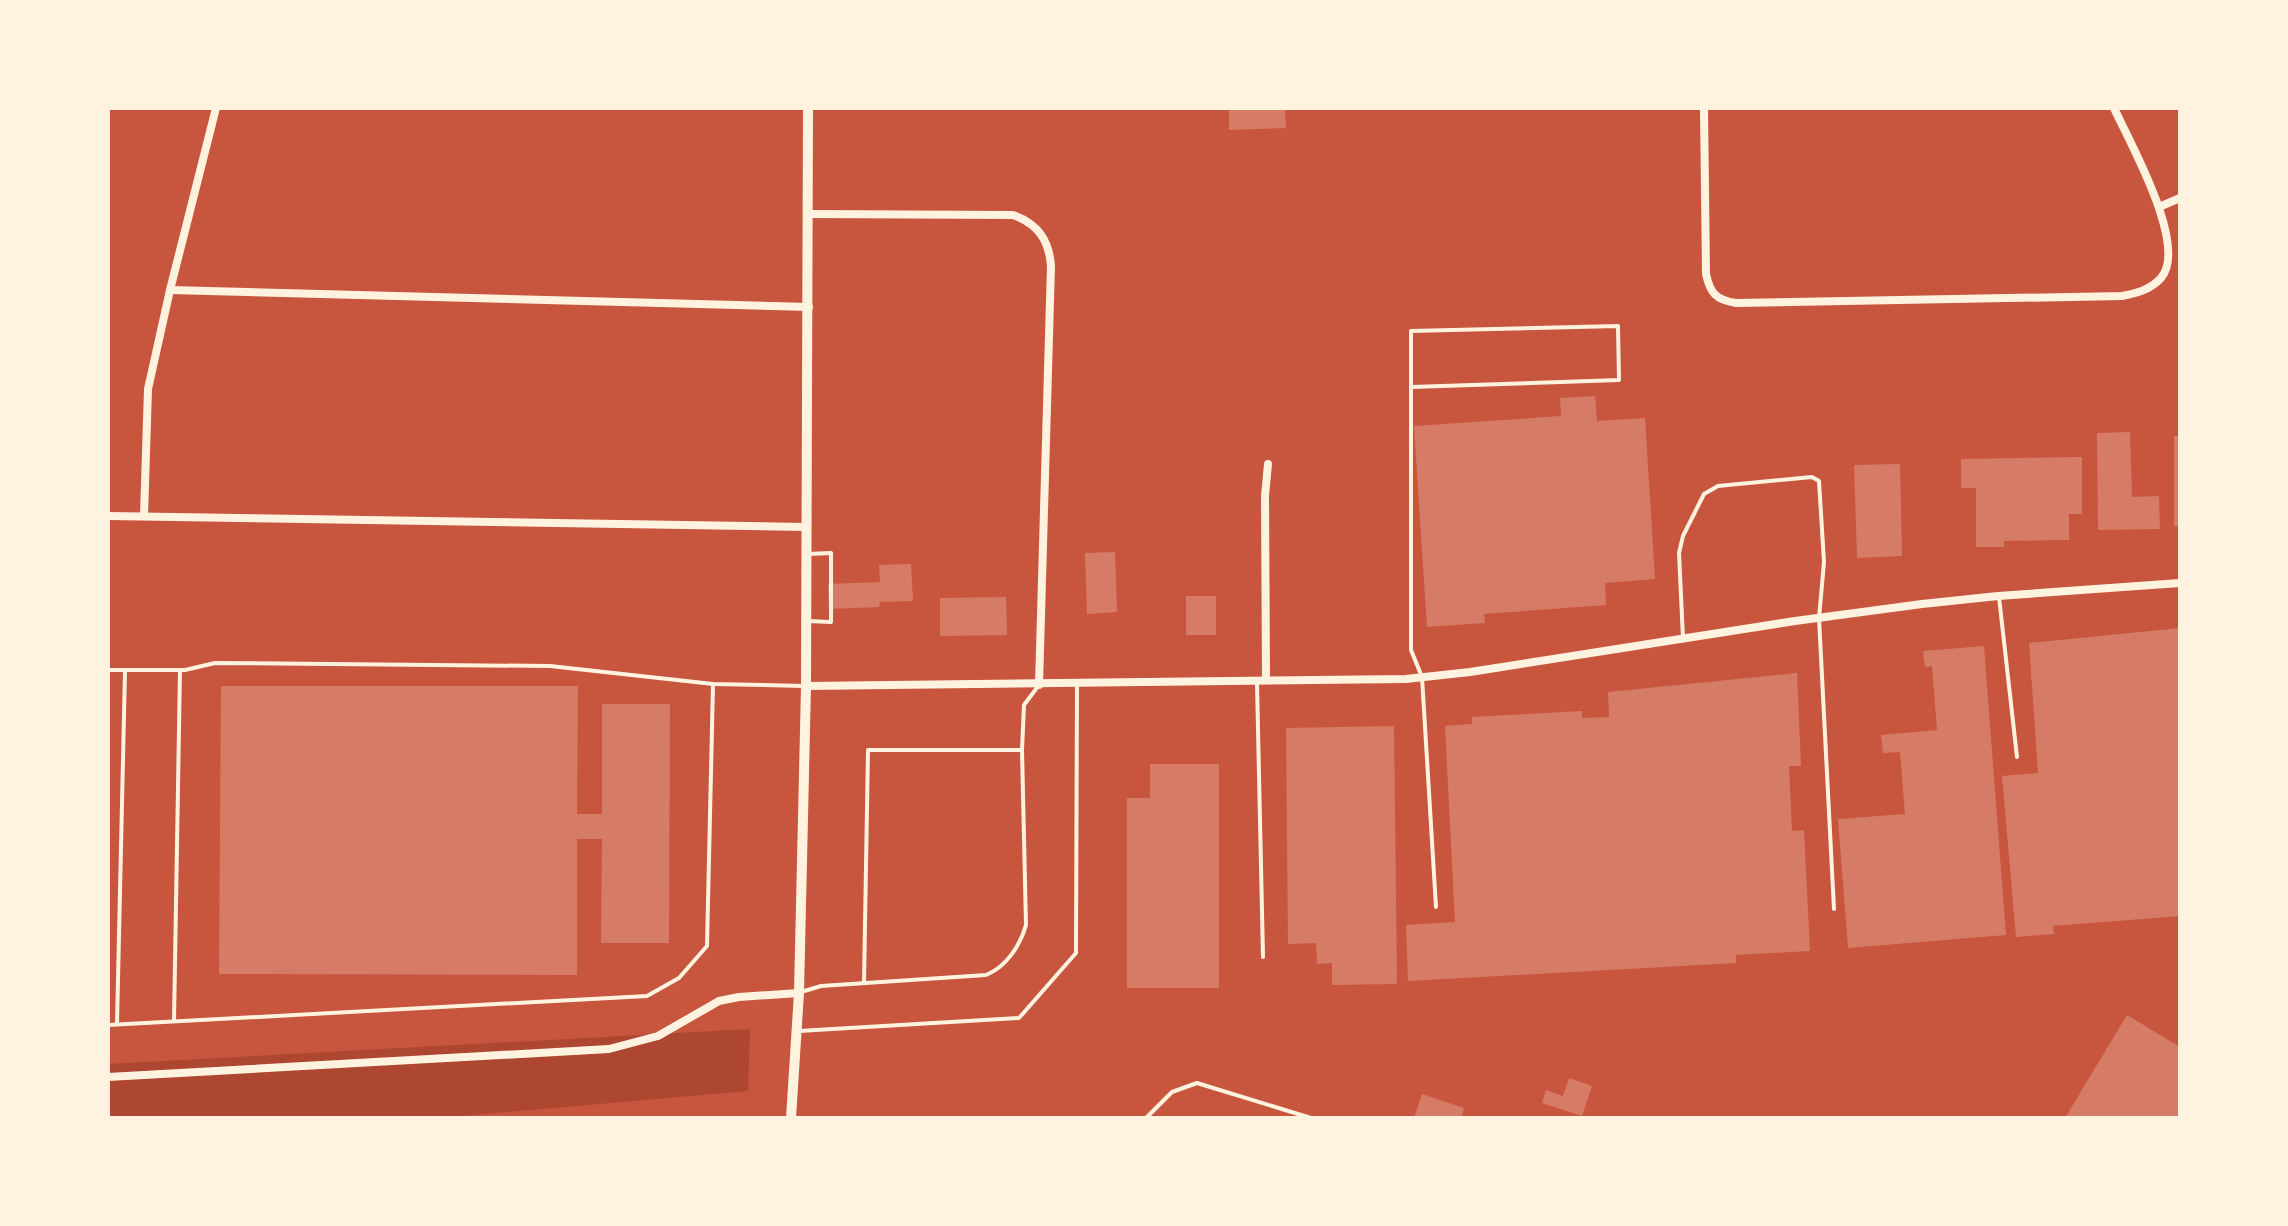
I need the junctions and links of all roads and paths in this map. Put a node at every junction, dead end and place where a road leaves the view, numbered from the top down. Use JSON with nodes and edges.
{"nodes":[{"id":1,"x":216,"y":108,"type":"edge"},
{"id":2,"x":808,"y":108,"type":"edge"},
{"id":3,"x":1704,"y":108,"type":"edge"},
{"id":4,"x":2114,"y":108,"type":"edge"},
{"id":5,"x":2180,"y":198,"type":"edge"},
{"id":6,"x":2159,"y":207,"type":"junction"},
{"id":7,"x":808,"y":214,"type":"junction"},
{"id":8,"x":170,"y":290,"type":"junction"},
{"id":9,"x":809,"y":307,"type":"junction"},
{"id":10,"x":1411,"y":387,"type":"junction"},
{"id":11,"x":1268,"y":464,"type":"dead end"},
{"id":12,"x":108,"y":516,"type":"edge"},
{"id":13,"x":144,"y":516,"type":"junction"},
{"id":14,"x":805,"y":527,"type":"junction"},
{"id":15,"x":805,"y":554,"type":"junction"},
{"id":16,"x":2180,"y":583,"type":"edge"},
{"id":17,"x":1998,"y":596,"type":"junction"},
{"id":18,"x":1819,"y":618,"type":"junction"},
{"id":19,"x":806,"y":621,"type":"junction"},
{"id":20,"x":1684,"y":639,"type":"junction"},
{"id":21,"x":108,"y":670,"type":"edge"},
{"id":22,"x":180,"y":670,"type":"junction"},
{"id":23,"x":125,"y":671,"type":"junction"},
{"id":24,"x":1422,"y":677,"type":"junction"},
{"id":25,"x":1262,"y":680,"type":"junction"},
{"id":26,"x":713,"y":684,"type":"junction"},
{"id":27,"x":1077,"y":684,"type":"junction"},
{"id":28,"x":1039,"y":685,"type":"junction"},
{"id":29,"x":806,"y":686,"type":"junction"},
{"id":30,"x":1022,"y":750,"type":"junction"},
{"id":31,"x":2017,"y":757,"type":"dead end"},
{"id":32,"x":1436,"y":907,"type":"dead end"},
{"id":33,"x":1834,"y":909,"type":"dead end"},
{"id":34,"x":1263,"y":957,"type":"dead end"},
{"id":35,"x":864,"y":983,"type":"junction"},
{"id":36,"x":799,"y":993,"type":"junction"},
{"id":37,"x":174,"y":1021,"type":"junction"},
{"id":38,"x":117,"y":1024,"type":"junction"},
{"id":39,"x":108,"y":1025,"type":"edge"},
{"id":40,"x":797,"y":1032,"type":"junction"},
{"id":41,"x":108,"y":1077,"type":"edge"},
{"id":42,"x":791,"y":1118,"type":"edge"},
{"id":43,"x":1146,"y":1118,"type":"edge"},
{"id":44,"x":1311,"y":1118,"type":"edge"}],
"edges":[{"from":1,"to":8,"type":"street"},
{"from":2,"to":7,"type":"street"},
{"from":3,"to":6,"type":"street"},
{"from":4,"to":6,"type":"street"},
{"from":5,"to":6,"type":"street"},
{"from":7,"to":9,"type":"street"},
{"from":7,"to":28,"type":"street"},
{"from":8,"to":9,"type":"street"},
{"from":8,"to":13,"type":"street"},
{"from":9,"to":14,"type":"street"},
{"from":10,"to":10,"type":"lane"},
{"from":10,"to":24,"type":"lane"},
{"from":11,"to":25,"type":"street"},
{"from":12,"to":13,"type":"street"},
{"from":13,"to":14,"type":"street"},
{"from":14,"to":15,"type":"street"},
{"from":15,"to":19,"type":"street"},
{"from":15,"to":19,"type":"lane"},
{"from":16,"to":17,"type":"street"},
{"from":17,"to":18,"type":"street"},
{"from":17,"to":31,"type":"lane"},
{"from":18,"to":20,"type":"street"},
{"from":18,"to":20,"type":"lane"},
{"from":18,"to":33,"type":"lane"},
{"from":19,"to":29,"type":"street"},
{"from":20,"to":24,"type":"street"},
{"from":21,"to":23,"type":"lane"},
{"from":22,"to":23,"type":"lane"},
{"from":22,"to":26,"type":"lane"},
{"from":22,"to":37,"type":"lane"},
{"from":23,"to":38,"type":"lane"},
{"from":24,"to":25,"type":"street"},
{"from":24,"to":32,"type":"lane"},
{"from":25,"to":27,"type":"street"},
{"from":25,"to":34,"type":"lane"},
{"from":26,"to":29,"type":"lane"},
{"from":26,"to":37,"type":"lane"},
{"from":27,"to":28,"type":"street"},
{"from":27,"to":40,"type":"lane"},
{"from":28,"to":29,"type":"street"},
{"from":28,"to":30,"type":"lane"},
{"from":29,"to":36,"type":"street"},
{"from":30,"to":35,"type":"lane"},
{"from":30,"to":35,"type":"lane"},
{"from":35,"to":36,"type":"lane"},
{"from":36,"to":40,"type":"street"},
{"from":36,"to":41,"type":"street"},
{"from":37,"to":38,"type":"lane"},
{"from":38,"to":39,"type":"lane"},
{"from":40,"to":42,"type":"street"},
{"from":43,"to":44,"type":"lane"}]}
